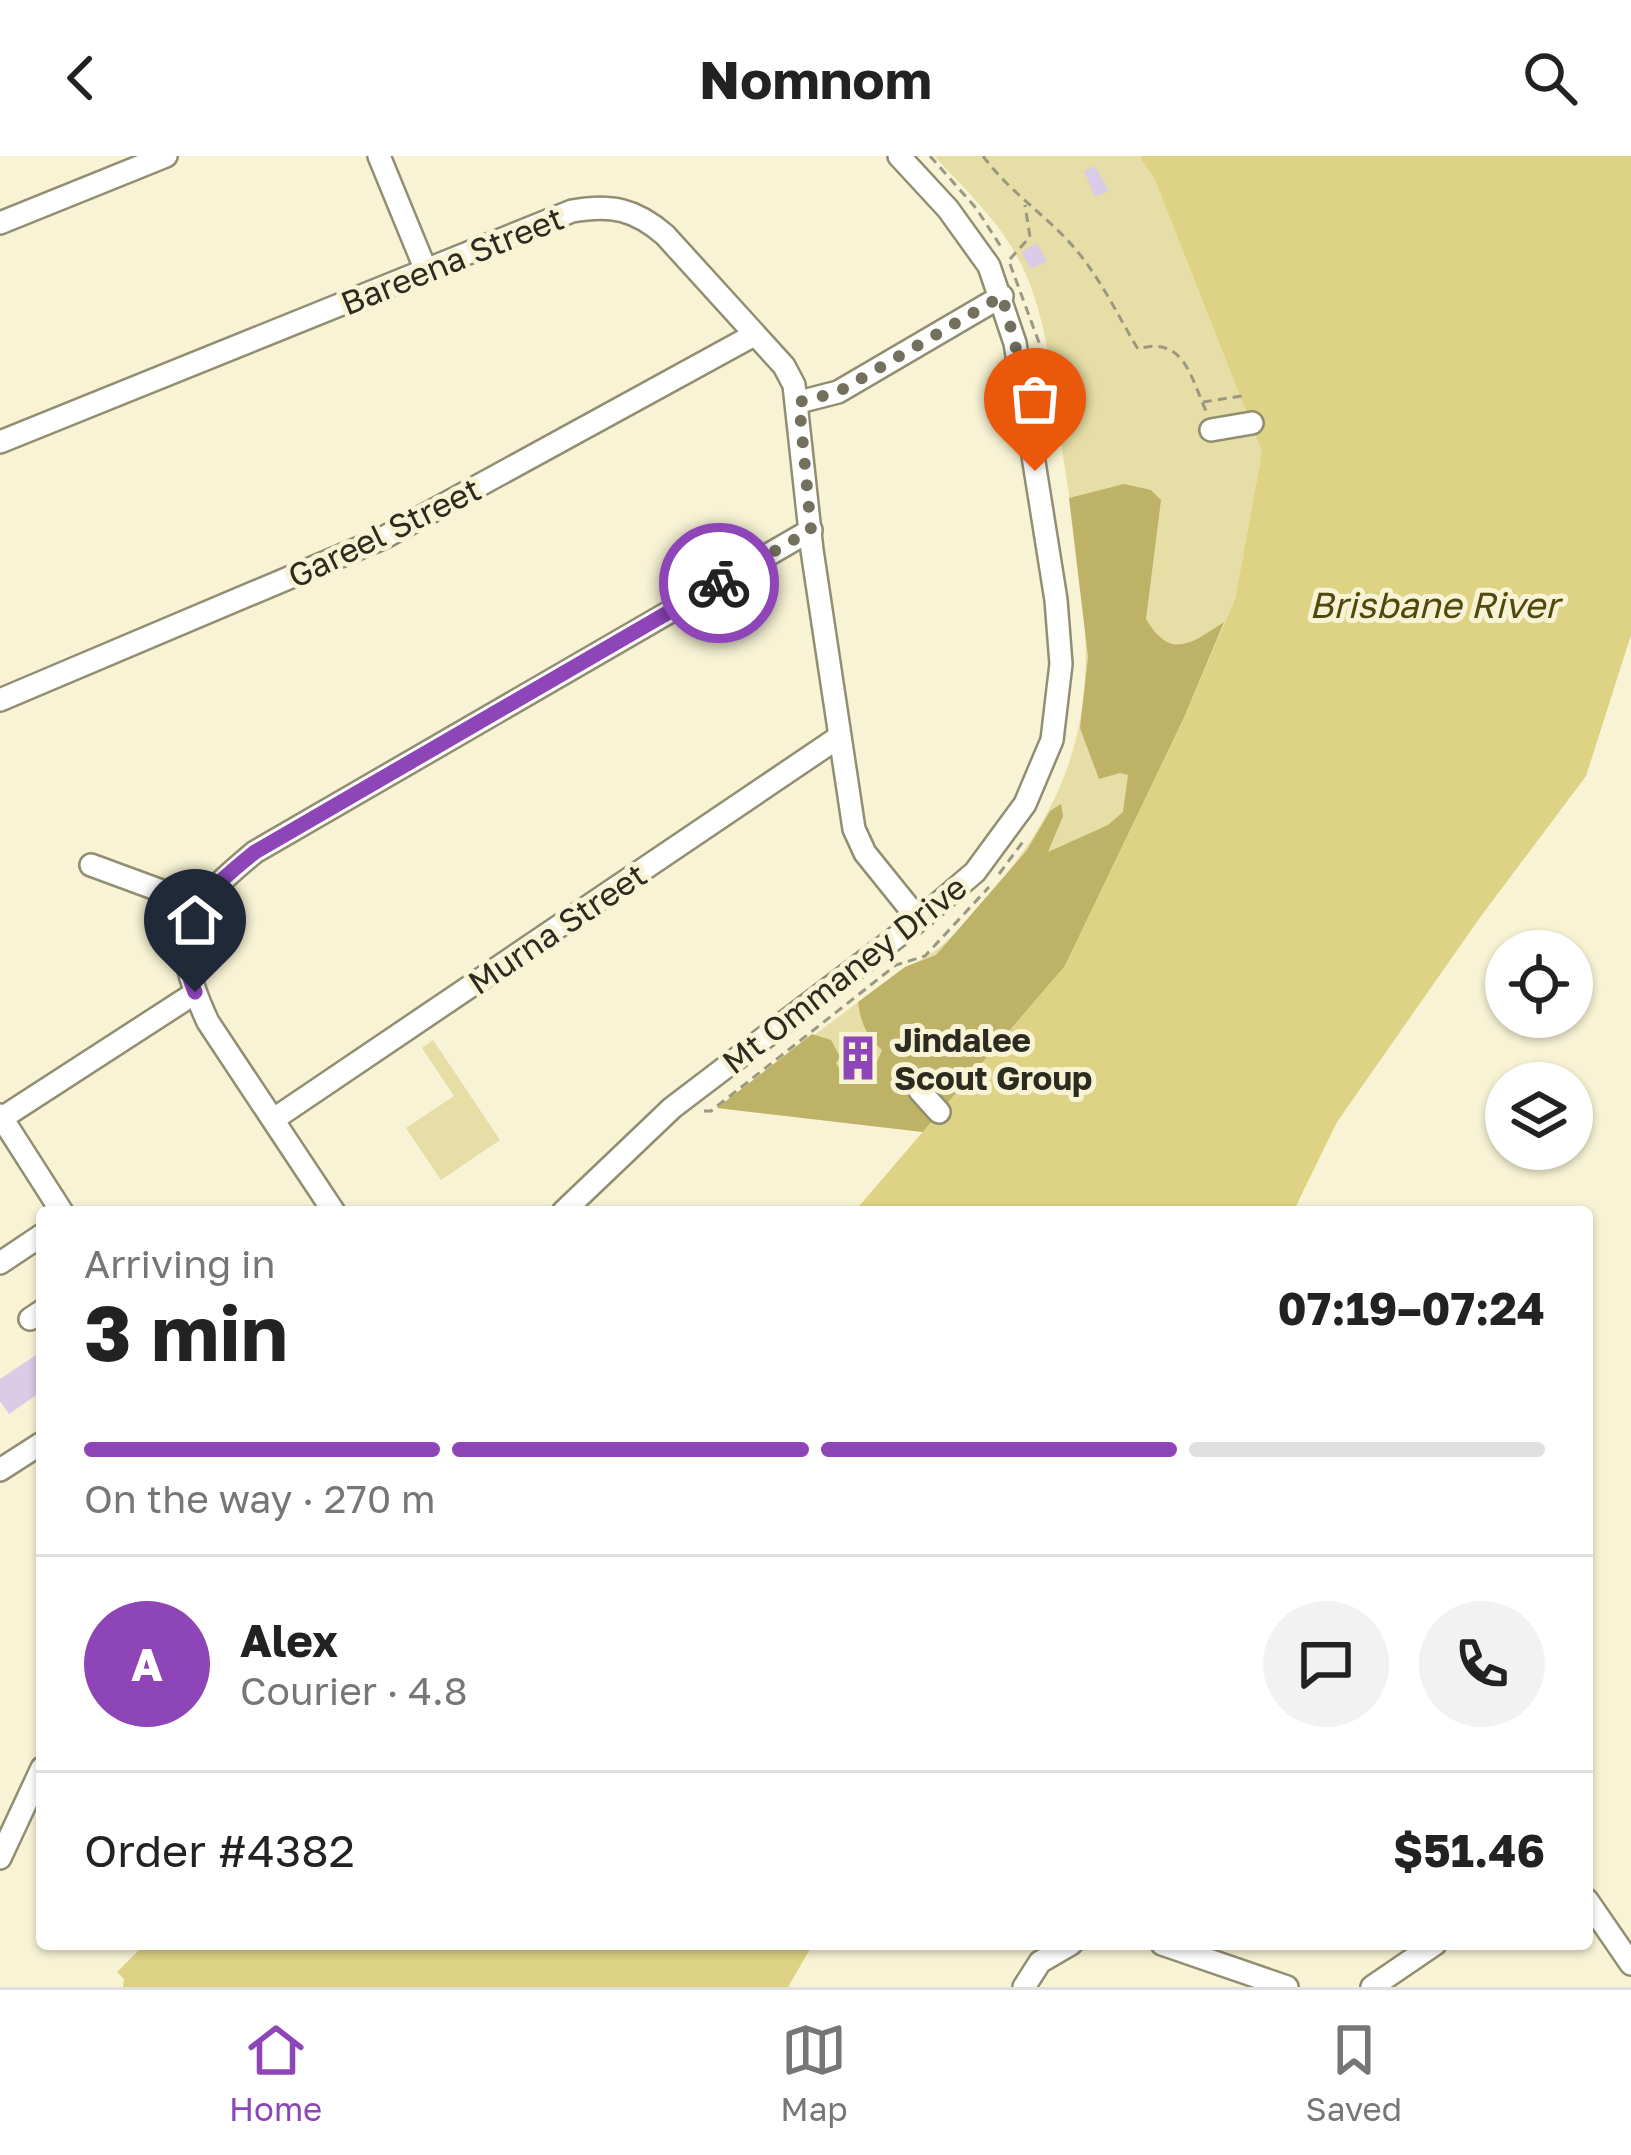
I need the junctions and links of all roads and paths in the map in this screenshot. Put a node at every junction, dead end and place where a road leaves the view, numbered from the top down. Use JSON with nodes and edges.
{"nodes":[{"id":1,"x":166,"y":156,"type":"edge"},
{"id":2,"x":379,"y":156,"type":"edge"},
{"id":3,"x":899,"y":156,"type":"edge"},
{"id":4,"x":983,"y":156,"type":"edge"},
{"id":5,"x":1024,"y":202,"type":"junction"},
{"id":6,"x":0,"y":223,"type":"edge"},
{"id":7,"x":1009,"y":260,"type":"dead end"},
{"id":8,"x":425,"y":268,"type":"junction"},
{"id":9,"x":1002,"y":296,"type":"junction"},
{"id":10,"x":754,"y":335,"type":"junction"},
{"id":11,"x":1242,"y":396,"type":"dead end"},
{"id":12,"x":799,"y":402,"type":"junction"},
{"id":13,"x":1252,"y":423,"type":"dead end"},
{"id":14,"x":1210,"y":430,"type":"dead end"},
{"id":15,"x":0,"y":442,"type":"edge"},
{"id":16,"x":811,"y":530,"type":"junction"},
{"id":17,"x":1,"y":698,"type":"edge"},
{"id":18,"x":839,"y":737,"type":"junction"},
{"id":19,"x":91,"y":865,"type":"dead end"},
{"id":20,"x":196,"y":904,"type":"junction"},
{"id":21,"x":919,"y":920,"type":"junction"},
{"id":22,"x":195,"y":992,"type":"junction"},
{"id":23,"x":920,"y":1091,"type":"dead end"},
{"id":24,"x":939,"y":1112,"type":"dead end"},
{"id":25,"x":1,"y":1116,"type":"edge"},
{"id":26,"x":274,"y":1119,"type":"junction"},
{"id":27,"x":58,"y":1206,"type":"edge"},
{"id":28,"x":330,"y":1206,"type":"edge"},
{"id":29,"x":569,"y":1206,"type":"edge"},
{"id":30,"x":36,"y":1239,"type":"edge"},
{"id":31,"x":0,"y":1263,"type":"edge"},
{"id":32,"x":36,"y":1447,"type":"edge"},
{"id":33,"x":0,"y":1470,"type":"edge"},
{"id":34,"x":36,"y":1781,"type":"edge"},
{"id":35,"x":0,"y":1858,"type":"edge"},
{"id":36,"x":1593,"y":1909,"type":"edge"},
{"id":37,"x":1060,"y":1950,"type":"edge"},
{"id":38,"x":1179,"y":1950,"type":"edge"},
{"id":39,"x":1426,"y":1950,"type":"edge"},
{"id":40,"x":1631,"y":1964,"type":"edge"},
{"id":41,"x":1024,"y":1987,"type":"edge"},
{"id":42,"x":1287,"y":1987,"type":"edge"},
{"id":43,"x":1372,"y":1987,"type":"edge"}],
"edges":[{"from":1,"to":6,"type":"street"},
{"from":2,"to":8,"type":"street"},
{"from":3,"to":9,"type":"street","name":"Mt Ommaney Drive"},
{"from":4,"to":5,"type":"path"},
{"from":5,"to":7,"type":"path"},
{"from":5,"to":11,"type":"path"},
{"from":8,"to":10,"type":"street","name":"Bareena Street"},
{"from":8,"to":15,"type":"street","name":"Bareena Street"},
{"from":9,"to":12,"type":"street"},
{"from":9,"to":21,"type":"street","name":"Mt Ommaney Drive"},
{"from":10,"to":12,"type":"street","name":"Bareena Street"},
{"from":10,"to":17,"type":"street","name":"Gareel Street"},
{"from":12,"to":16,"type":"street","name":"Bareena Street"},
{"from":13,"to":14,"type":"street"},
{"from":16,"to":18,"type":"street","name":"Bareena Street"},
{"from":16,"to":20,"type":"street"},
{"from":18,"to":21,"type":"street","name":"Bareena Street"},
{"from":18,"to":26,"type":"street","name":"Murna Street"},
{"from":19,"to":20,"type":"street"},
{"from":20,"to":22,"type":"street"},
{"from":21,"to":29,"type":"street","name":"Mt Ommaney Drive"},
{"from":22,"to":25,"type":"street"},
{"from":22,"to":26,"type":"street"},
{"from":23,"to":24,"type":"street"},
{"from":25,"to":27,"type":"street"},
{"from":26,"to":28,"type":"street"},
{"from":30,"to":31,"type":"street"},
{"from":32,"to":33,"type":"street"},
{"from":34,"to":35,"type":"street"},
{"from":36,"to":40,"type":"street"},
{"from":37,"to":41,"type":"street"},
{"from":38,"to":42,"type":"street"},
{"from":39,"to":43,"type":"street"}]}
